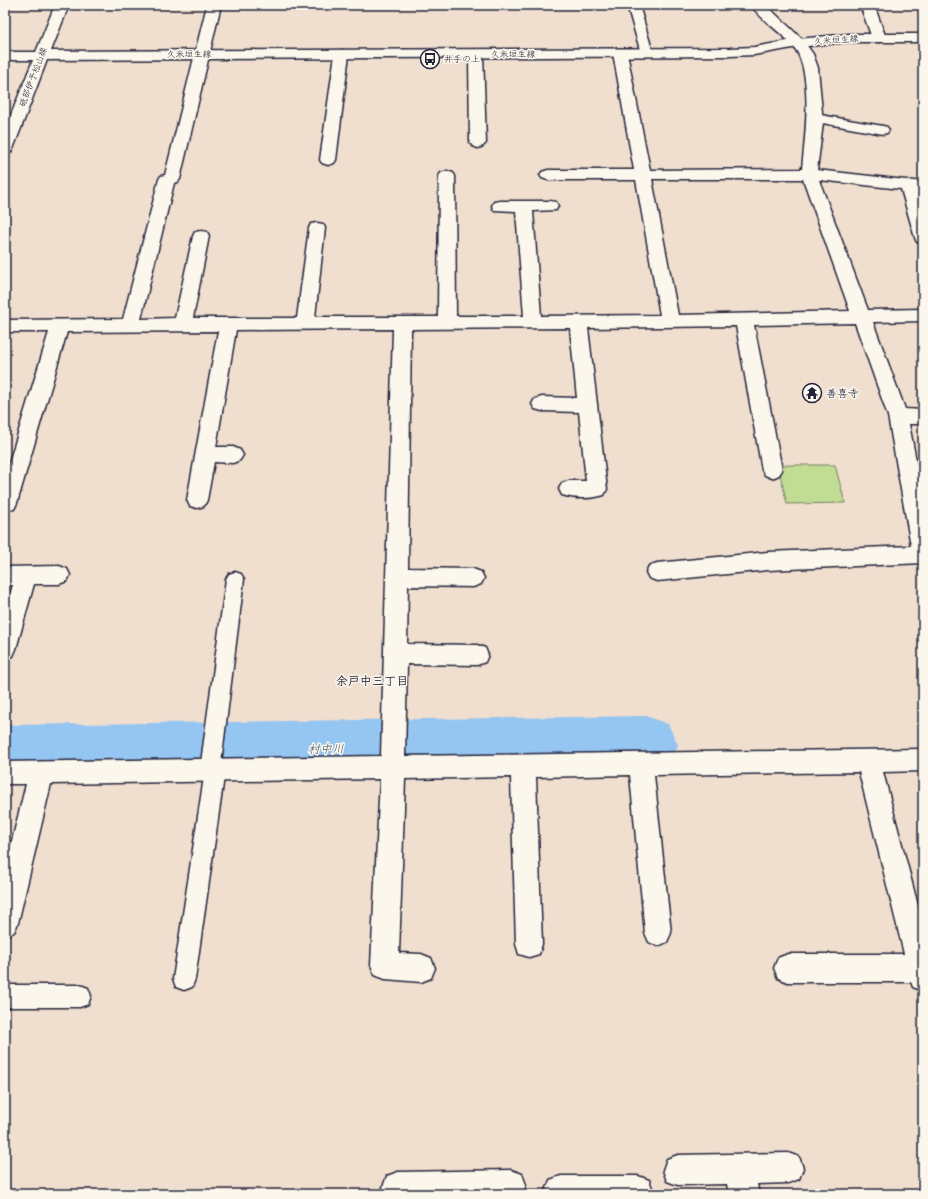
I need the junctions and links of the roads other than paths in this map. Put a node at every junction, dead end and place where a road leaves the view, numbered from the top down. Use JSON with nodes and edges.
{"nodes":[{"id":1,"x":62,"y":5,"type":"edge"},
{"id":2,"x":214,"y":5,"type":"edge"},
{"id":3,"x":633,"y":5,"type":"edge"},
{"id":4,"x":758,"y":5,"type":"edge"},
{"id":5,"x":867,"y":5,"type":"edge"},
{"id":6,"x":879,"y":38,"type":"junction"},
{"id":7,"x":923,"y":38,"type":"edge"},
{"id":8,"x":798,"y":43,"type":"junction"},
{"id":9,"x":620,"y":53,"type":"junction"},
{"id":10,"x":647,"y":53,"type":"junction"},
{"id":11,"x":42,"y":54,"type":"junction"},
{"id":12,"x":202,"y":54,"type":"junction"},
{"id":13,"x":342,"y":54,"type":"junction"},
{"id":14,"x":476,"y":54,"type":"junction"},
{"id":15,"x":5,"y":56,"type":"edge"},
{"id":16,"x":815,"y":118,"type":"junction"},
{"id":17,"x":883,"y":130,"type":"dead end"},
{"id":18,"x":478,"y":143,"type":"dead end"},
{"id":19,"x":5,"y":149,"type":"edge"},
{"id":20,"x":328,"y":160,"type":"dead end"},
{"id":21,"x":809,"y":174,"type":"junction"},
{"id":22,"x":548,"y":175,"type":"dead end"},
{"id":23,"x":642,"y":175,"type":"junction"},
{"id":24,"x":447,"y":176,"type":"dead end"},
{"id":25,"x":915,"y":186,"type":"edge"},
{"id":26,"x":500,"y":206,"type":"dead end"},
{"id":27,"x":524,"y":206,"type":"junction"},
{"id":28,"x":550,"y":206,"type":"dead end"},
{"id":29,"x":317,"y":228,"type":"dead end"},
{"id":30,"x":201,"y":236,"type":"dead end"},
{"id":31,"x":923,"y":238,"type":"edge"},
{"id":32,"x":923,"y":315,"type":"edge"},
{"id":33,"x":861,"y":317,"type":"junction"},
{"id":34,"x":744,"y":320,"type":"junction"},
{"id":35,"x":578,"y":321,"type":"junction"},
{"id":36,"x":670,"y":321,"type":"junction"},
{"id":37,"x":447,"y":322,"type":"junction"},
{"id":38,"x":533,"y":322,"type":"junction"},
{"id":39,"x":402,"y":323,"type":"junction"},
{"id":40,"x":228,"y":324,"type":"junction"},
{"id":41,"x":305,"y":324,"type":"junction"},
{"id":42,"x":130,"y":325,"type":"junction"},
{"id":43,"x":183,"y":325,"type":"junction"},
{"id":44,"x":5,"y":326,"type":"edge"},
{"id":45,"x":60,"y":326,"type":"junction"},
{"id":46,"x":542,"y":404,"type":"dead end"},
{"id":47,"x":587,"y":405,"type":"junction"},
{"id":48,"x":898,"y":416,"type":"junction"},
{"id":49,"x":923,"y":418,"type":"edge"},
{"id":50,"x":205,"y":454,"type":"junction"},
{"id":51,"x":233,"y":455,"type":"dead end"},
{"id":52,"x":772,"y":470,"type":"dead end"},
{"id":53,"x":570,"y":490,"type":"dead end"},
{"id":54,"x":197,"y":500,"type":"dead end"},
{"id":55,"x":7,"y":503,"type":"dead end"},
{"id":56,"x":922,"y":547,"type":"edge"},
{"id":57,"x":657,"y":572,"type":"dead end"},
{"id":58,"x":15,"y":576,"type":"edge"},
{"id":59,"x":58,"y":576,"type":"dead end"},
{"id":60,"x":398,"y":577,"type":"junction"},
{"id":61,"x":472,"y":578,"type":"dead end"},
{"id":62,"x":235,"y":580,"type":"dead end"},
{"id":63,"x":5,"y":649,"type":"edge"},
{"id":64,"x":396,"y":654,"type":"junction"},
{"id":65,"x":477,"y":655,"type":"dead end"},
{"id":66,"x":394,"y":755,"type":"junction"},
{"id":67,"x":923,"y":760,"type":"edge"},
{"id":68,"x":868,"y":761,"type":"junction"},
{"id":69,"x":641,"y":764,"type":"junction"},
{"id":70,"x":523,"y":765,"type":"junction"},
{"id":71,"x":212,"y":766,"type":"junction"},
{"id":72,"x":41,"y":772,"type":"junction"},
{"id":73,"x":5,"y":773,"type":"edge"},
{"id":74,"x":5,"y":923,"type":"edge"},
{"id":75,"x":658,"y":934,"type":"dead end"},
{"id":76,"x":529,"y":944,"type":"dead end"},
{"id":77,"x":421,"y":968,"type":"dead end"},
{"id":78,"x":788,"y":968,"type":"dead end"},
{"id":79,"x":922,"y":973,"type":"edge"},
{"id":80,"x":184,"y":979,"type":"dead end"},
{"id":81,"x":5,"y":996,"type":"edge"},
{"id":82,"x":80,"y":996,"type":"dead end"},
{"id":83,"x":788,"y":1168,"type":"dead end"},
{"id":84,"x":678,"y":1170,"type":"dead end"},
{"id":85,"x":742,"y":1182,"type":"edge"},
{"id":86,"x":511,"y":1185,"type":"dead end"},
{"id":87,"x":398,"y":1187,"type":"dead end"},
{"id":88,"x":459,"y":1190,"type":"edge"},
{"id":89,"x":561,"y":1191,"type":"dead end"},
{"id":90,"x":638,"y":1191,"type":"dead end"},
{"id":91,"x":602,"y":1193,"type":"edge"}],
"edges":[{"from":1,"to":11,"type":"street","name":"砥部伊予松山線"},
{"from":2,"to":12,"type":"street"},
{"from":3,"to":10,"type":"lane"},
{"from":4,"to":8,"type":"street"},
{"from":5,"to":6,"type":"street"},
{"from":6,"to":7,"type":"street","name":"久米垣生線"},
{"from":6,"to":8,"type":"street","name":"久米垣生線"},
{"from":8,"to":10,"type":"street","name":"久米垣生線"},
{"from":8,"to":16,"type":"street"},
{"from":9,"to":10,"type":"street","name":"久米垣生線"},
{"from":9,"to":14,"type":"street","name":"久米垣生線"},
{"from":9,"to":23,"type":"street"},
{"from":11,"to":12,"type":"street","name":"久米垣生線"},
{"from":11,"to":15,"type":"street","name":"久米垣生線"},
{"from":11,"to":19,"type":"street","name":"砥部伊予松山線"},
{"from":12,"to":13,"type":"street","name":"久米垣生線"},
{"from":12,"to":42,"type":"street"},
{"from":13,"to":14,"type":"street","name":"久米垣生線"},
{"from":13,"to":20,"type":"street"},
{"from":14,"to":18,"type":"street"},
{"from":16,"to":17,"type":"lane"},
{"from":16,"to":21,"type":"street"},
{"from":21,"to":23,"type":"street"},
{"from":21,"to":25,"type":"street"},
{"from":21,"to":33,"type":"street"},
{"from":22,"to":23,"type":"street"},
{"from":23,"to":36,"type":"street"},
{"from":24,"to":37,"type":"street"},
{"from":25,"to":31,"type":"street"},
{"from":26,"to":27,"type":"street"},
{"from":27,"to":28,"type":"street"},
{"from":27,"to":38,"type":"street"},
{"from":29,"to":41,"type":"street"},
{"from":30,"to":43,"type":"street"},
{"from":32,"to":33,"type":"street"},
{"from":33,"to":34,"type":"street"},
{"from":33,"to":48,"type":"street"},
{"from":34,"to":36,"type":"street"},
{"from":34,"to":52,"type":"street"},
{"from":35,"to":36,"type":"street"},
{"from":35,"to":38,"type":"street"},
{"from":35,"to":47,"type":"street"},
{"from":37,"to":38,"type":"street"},
{"from":37,"to":39,"type":"street"},
{"from":39,"to":41,"type":"street"},
{"from":39,"to":60,"type":"street"},
{"from":40,"to":41,"type":"street"},
{"from":40,"to":43,"type":"street"},
{"from":40,"to":50,"type":"street"},
{"from":42,"to":43,"type":"street"},
{"from":42,"to":45,"type":"street"},
{"from":44,"to":45,"type":"street"},
{"from":45,"to":55,"type":"street"},
{"from":46,"to":47,"type":"street"},
{"from":47,"to":53,"type":"street"},
{"from":48,"to":49,"type":"street"},
{"from":48,"to":56,"type":"street"},
{"from":50,"to":51,"type":"street"},
{"from":50,"to":54,"type":"street"},
{"from":56,"to":57,"type":"street"},
{"from":58,"to":59,"type":"street"},
{"from":58,"to":63,"type":"street"},
{"from":60,"to":61,"type":"street"},
{"from":60,"to":64,"type":"street"},
{"from":62,"to":71,"type":"lane"},
{"from":64,"to":65,"type":"street"},
{"from":64,"to":66,"type":"street"},
{"from":66,"to":70,"type":"street"},
{"from":66,"to":71,"type":"street"},
{"from":66,"to":77,"type":"street"},
{"from":67,"to":68,"type":"street"},
{"from":68,"to":69,"type":"street"},
{"from":68,"to":79,"type":"street"},
{"from":69,"to":70,"type":"street"},
{"from":69,"to":75,"type":"street"},
{"from":70,"to":76,"type":"street"},
{"from":71,"to":72,"type":"street"},
{"from":71,"to":80,"type":"lane"},
{"from":72,"to":73,"type":"street"},
{"from":72,"to":74,"type":"street"},
{"from":78,"to":79,"type":"street"},
{"from":81,"to":82,"type":"lane"},
{"from":83,"to":85,"type":"street"},
{"from":84,"to":85,"type":"street"},
{"from":86,"to":88,"type":"street"},
{"from":87,"to":88,"type":"street"},
{"from":89,"to":91,"type":"street"},
{"from":90,"to":91,"type":"street"}]}
